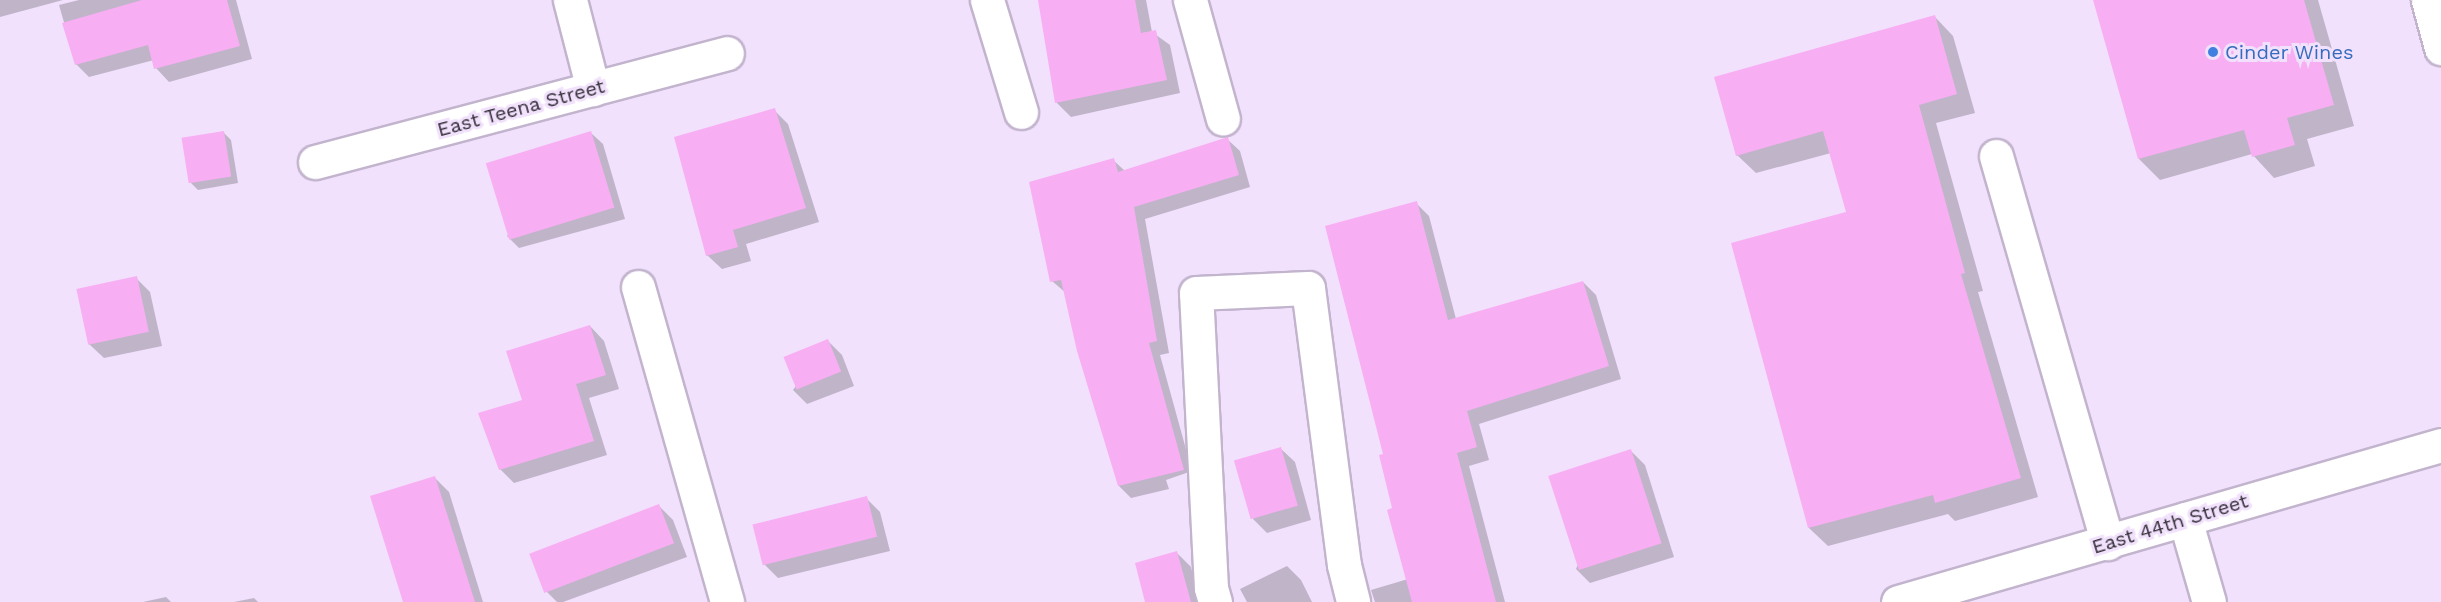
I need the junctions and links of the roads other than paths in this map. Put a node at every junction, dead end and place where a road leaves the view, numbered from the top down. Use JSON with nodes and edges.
{"nodes":[{"id":1,"x":570,"y":0,"type":"edge"},
{"id":2,"x":987,"y":0,"type":"edge"},
{"id":3,"x":1190,"y":0,"type":"edge"},
{"id":4,"x":2428,"y":0,"type":"edge"},
{"id":5,"x":2441,"y":48,"type":"edge"},
{"id":6,"x":727,"y":53,"type":"dead end"},
{"id":7,"x":593,"y":89,"type":"junction"},
{"id":8,"x":1021,"y":112,"type":"dead end"},
{"id":9,"x":1223,"y":119,"type":"dead end"},
{"id":10,"x":1996,"y":156,"type":"dead end"},
{"id":11,"x":315,"y":162,"type":"dead end"},
{"id":12,"x":638,"y":287,"type":"dead end"},
{"id":13,"x":2441,"y":445,"type":"edge"},
{"id":14,"x":2185,"y":519,"type":"junction"},
{"id":15,"x":2109,"y":543,"type":"junction"},
{"id":16,"x":727,"y":602,"type":"edge"},
{"id":17,"x":1215,"y":602,"type":"edge"},
{"id":18,"x":1353,"y":602,"type":"edge"},
{"id":19,"x":1898,"y":602,"type":"edge"},
{"id":20,"x":2209,"y":602,"type":"edge"}],
"edges":[{"from":1,"to":7,"type":"street"},
{"from":2,"to":8,"type":"street"},
{"from":3,"to":9,"type":"street"},
{"from":4,"to":5,"type":"street"},
{"from":6,"to":7,"type":"street","name":"East Teena Street"},
{"from":7,"to":11,"type":"street","name":"East Teena Street"},
{"from":10,"to":15,"type":"street"},
{"from":12,"to":16,"type":"street"},
{"from":13,"to":14,"type":"street","name":"East 44th Street"},
{"from":14,"to":15,"type":"street","name":"East 44th Street"},
{"from":14,"to":20,"type":"street"},
{"from":15,"to":19,"type":"street","name":"East 44th Street"},
{"from":17,"to":18,"type":"street"}]}
